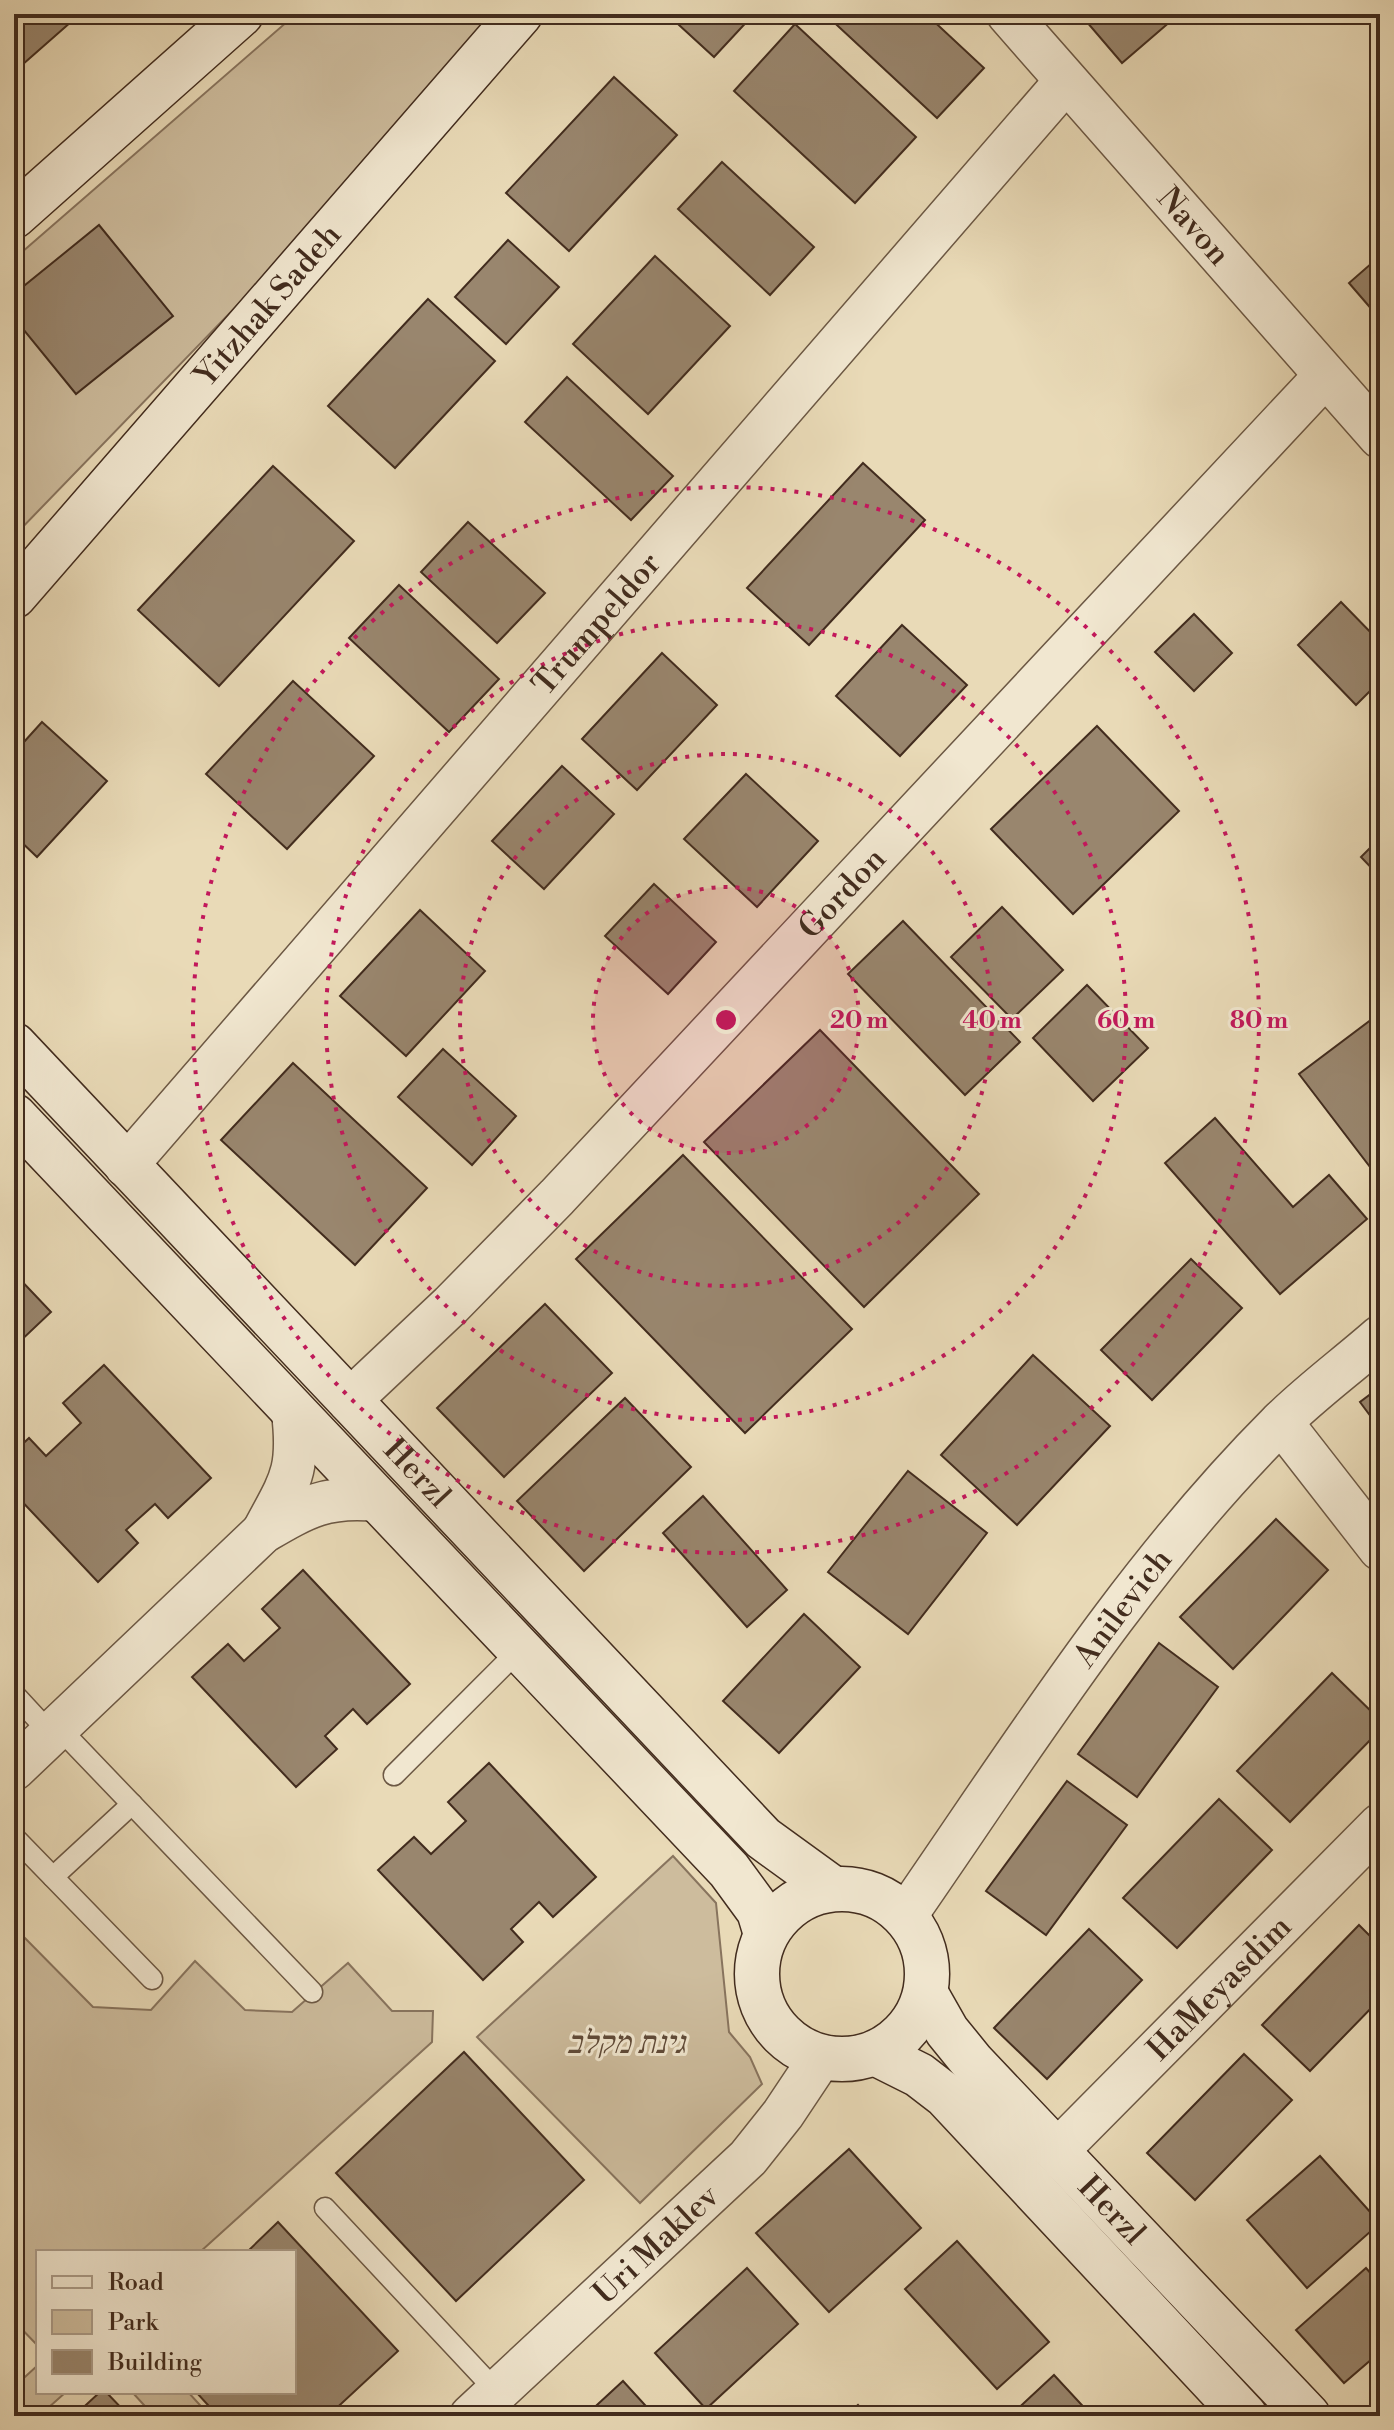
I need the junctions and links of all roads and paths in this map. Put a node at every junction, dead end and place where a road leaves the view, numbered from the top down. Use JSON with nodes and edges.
{"nodes":[{"id":1,"x":241,"y":14,"type":"edge"},
{"id":2,"x":520,"y":14,"type":"edge"},
{"id":3,"x":1008,"y":14,"type":"edge"},
{"id":4,"x":1066,"y":81,"type":"junction"},
{"id":5,"x":14,"y":216,"type":"edge"},
{"id":6,"x":1324,"y":377,"type":"junction"},
{"id":7,"x":1380,"y":437,"type":"edge"},
{"id":8,"x":14,"y":596,"type":"edge"},
{"id":9,"x":14,"y":1045,"type":"edge"},
{"id":10,"x":14,"y":1116,"type":"edge"},
{"id":11,"x":126,"y":1166,"type":"junction"},
{"id":12,"x":1380,"y":1337,"type":"edge"},
{"id":13,"x":349,"y":1401,"type":"junction"},
{"id":14,"x":293,"y":1412,"type":"junction"},
{"id":15,"x":1281,"y":1422,"type":"junction"},
{"id":16,"x":377,"y":1500,"type":"junction"},
{"id":17,"x":263,"y":1532,"type":"junction"},
{"id":18,"x":1380,"y":1549,"type":"edge"},
{"id":19,"x":519,"y":1650,"type":"junction"},
{"id":20,"x":14,"y":1694,"type":"edge"},
{"id":21,"x":54,"y":1731,"type":"junction"},
{"id":22,"x":14,"y":1769,"type":"edge"},
{"id":23,"x":394,"y":1775,"type":"dead end"},
{"id":24,"x":132,"y":1804,"type":"junction"},
{"id":25,"x":1380,"y":1825,"type":"edge"},
{"id":26,"x":14,"y":1837,"type":"edge"},
{"id":27,"x":53,"y":1877,"type":"junction"},
{"id":28,"x":832,"y":1888,"type":"junction"},
{"id":29,"x":906,"y":1915,"type":"junction"},
{"id":30,"x":766,"y":1934,"type":"junction"},
{"id":31,"x":152,"y":1979,"type":"dead end"},
{"id":32,"x":312,"y":1992,"type":"dead end"},
{"id":33,"x":926,"y":1994,"type":"junction"},
{"id":34,"x":875,"y":2053,"type":"junction"},
{"id":35,"x":821,"y":2057,"type":"junction"},
{"id":36,"x":1057,"y":2151,"type":"junction"},
{"id":37,"x":325,"y":2208,"type":"dead end"},
{"id":38,"x":484,"y":2404,"type":"edge"},
{"id":39,"x":1245,"y":2416,"type":"edge"},
{"id":40,"x":1308,"y":2416,"type":"edge"}],
"edges":[{"from":1,"to":5,"type":"street"},
{"from":2,"to":8,"type":"street","name":"Yitzhak Sadeh"},
{"from":3,"to":4,"type":"street","name":"Navon"},
{"from":4,"to":6,"type":"street","name":"Navon"},
{"from":4,"to":11,"type":"street","name":"Trumpeldor"},
{"from":6,"to":7,"type":"street","name":"Navon"},
{"from":6,"to":13,"type":"street","name":"Gordon"},
{"from":9,"to":11,"type":"street","name":"Herzl"},
{"from":10,"to":14,"type":"street","name":"Herzl"},
{"from":11,"to":13,"type":"street","name":"Herzl"},
{"from":12,"to":15,"type":"street","name":"Anilevich"},
{"from":13,"to":28,"type":"street","name":"Herzl"},
{"from":14,"to":16,"type":"street","name":"Herzl"},
{"from":14,"to":17,"type":"street"},
{"from":15,"to":18,"type":"street"},
{"from":15,"to":29,"type":"street","name":"Anilevich"},
{"from":16,"to":17,"type":"street"},
{"from":16,"to":19,"type":"street","name":"Herzl"},
{"from":17,"to":21,"type":"street"},
{"from":19,"to":23,"type":"lane"},
{"from":19,"to":30,"type":"street","name":"Herzl"},
{"from":20,"to":21,"type":"lane"},
{"from":21,"to":22,"type":"street"},
{"from":21,"to":24,"type":"lane"},
{"from":24,"to":27,"type":"lane"},
{"from":24,"to":32,"type":"lane"},
{"from":25,"to":36,"type":"street","name":"HaMeyasdim"},
{"from":26,"to":27,"type":"lane"},
{"from":27,"to":31,"type":"lane"},
{"from":28,"to":29,"type":"street"},
{"from":28,"to":30,"type":"street"},
{"from":29,"to":33,"type":"street"},
{"from":30,"to":35,"type":"street"},
{"from":33,"to":34,"type":"street"},
{"from":33,"to":36,"type":"street","name":"Herzl"},
{"from":34,"to":35,"type":"street"},
{"from":34,"to":39,"type":"street","name":"Herzl"},
{"from":35,"to":38,"type":"street","name":"Uri Maklev"},
{"from":36,"to":40,"type":"street","name":"Herzl"},
{"from":37,"to":38,"type":"lane"}]}
